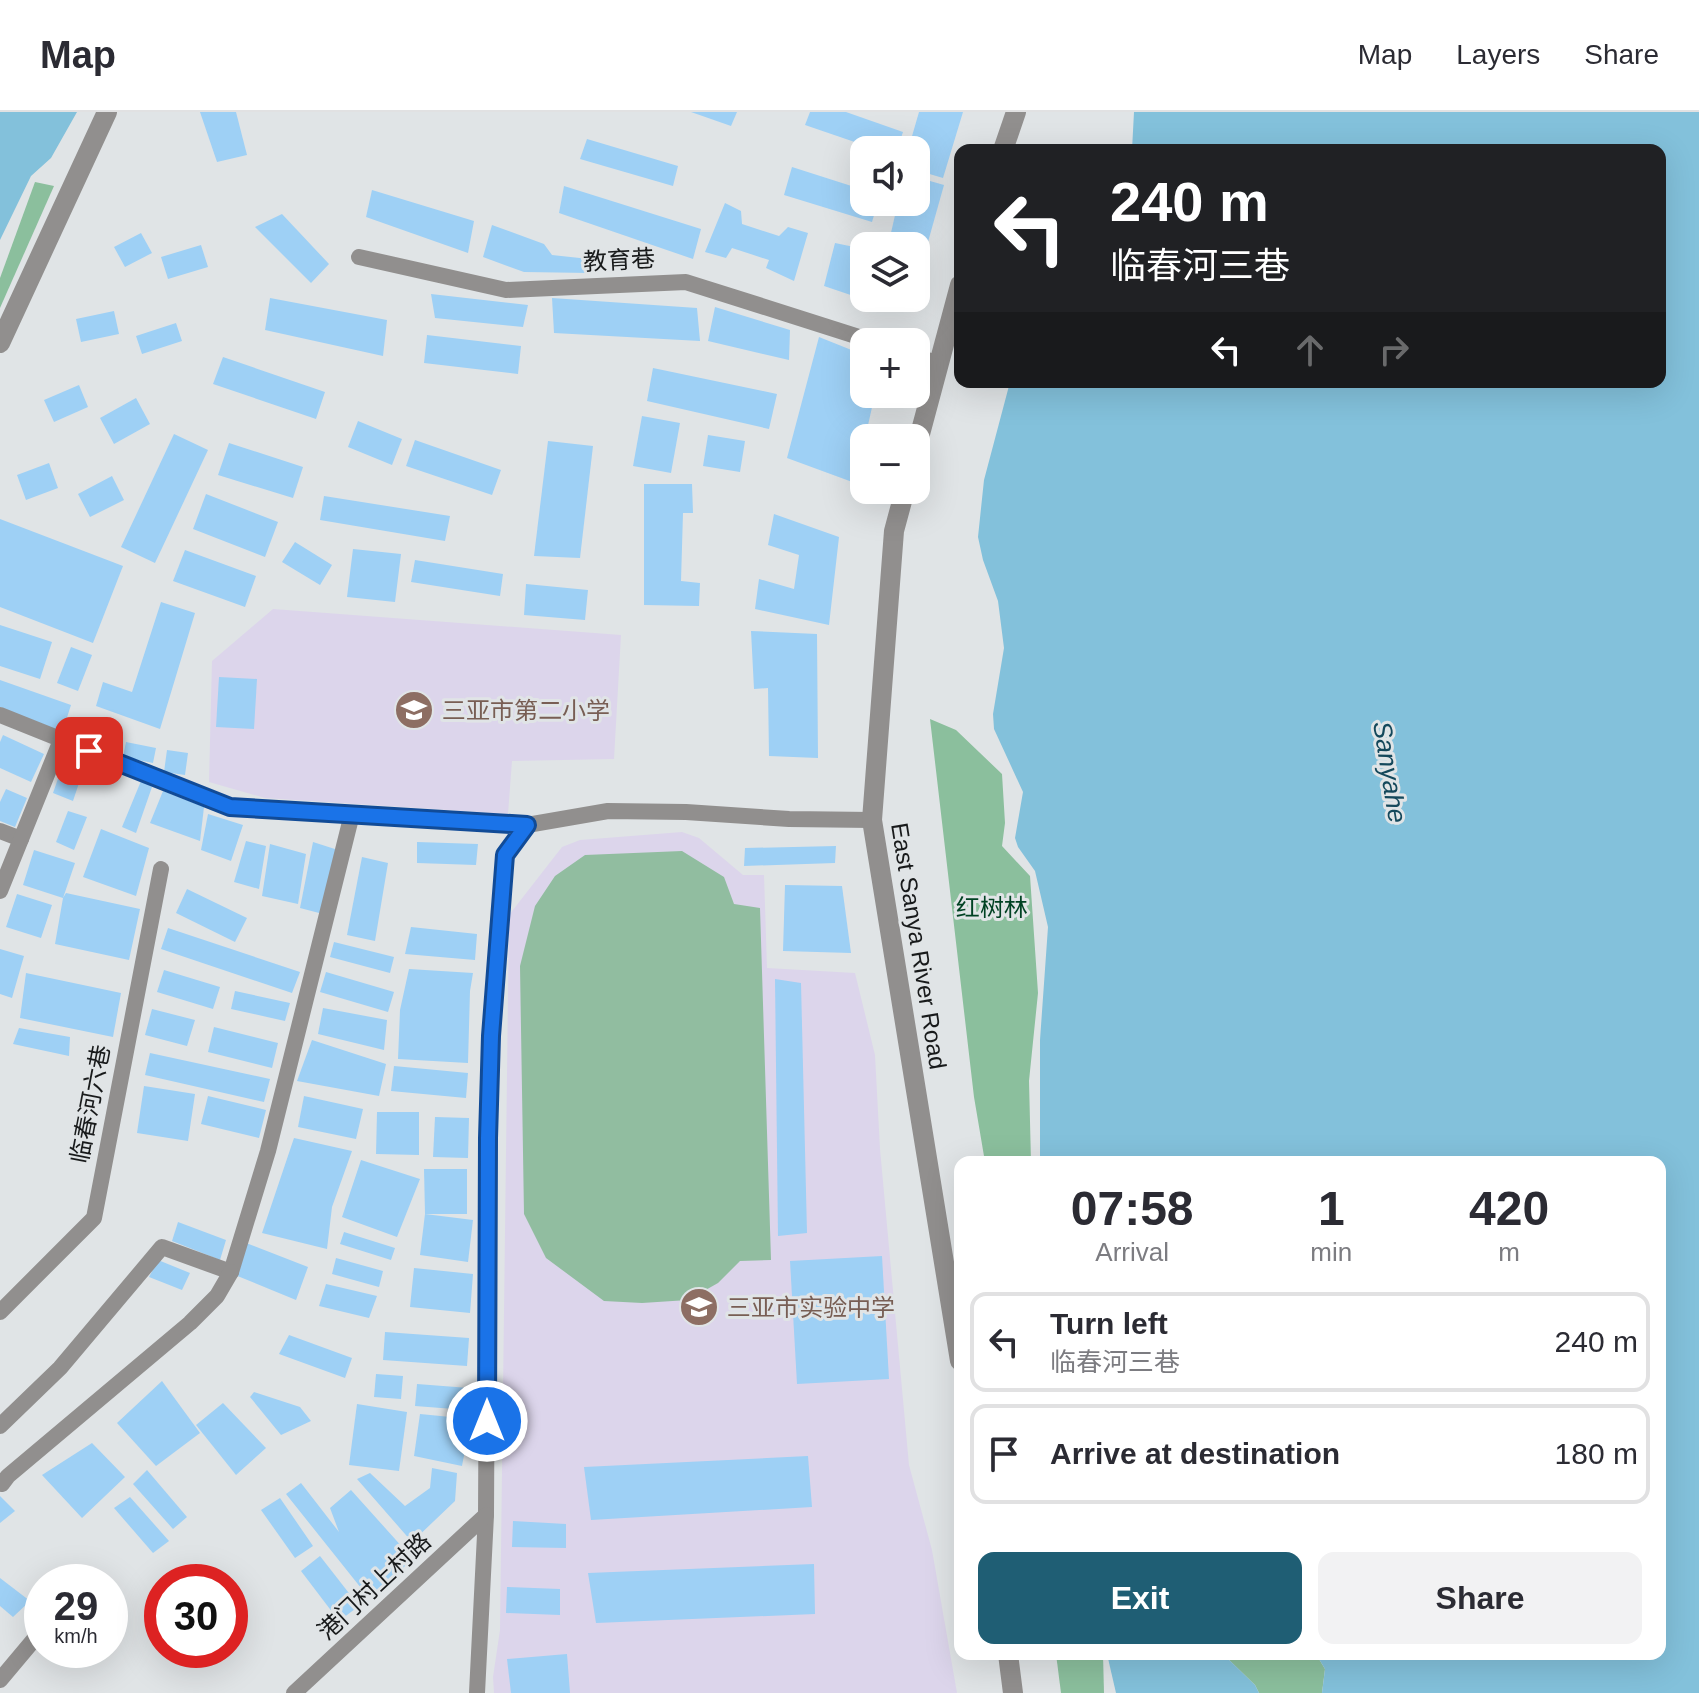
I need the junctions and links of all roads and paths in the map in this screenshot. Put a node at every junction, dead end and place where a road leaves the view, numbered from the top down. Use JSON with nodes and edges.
{"nodes":[{"id":1,"x":107,"y":112,"type":"edge"},
{"id":2,"x":1016,"y":112,"type":"edge"},
{"id":3,"x":1005,"y":144,"type":"edge"},
{"id":4,"x":359,"y":257,"type":"dead end"},
{"id":5,"x":954,"y":308,"type":"edge"},
{"id":6,"x":850,"y":334,"type":"edge"},
{"id":7,"x":0,"y":343,"type":"edge"},
{"id":8,"x":930,"y":361,"type":"edge"},
{"id":9,"x":939,"y":364,"type":"junction"},
{"id":10,"x":923,"y":424,"type":"edge"},
{"id":11,"x":901,"y":504,"type":"edge"},
{"id":12,"x":0,"y":715,"type":"edge"},
{"id":13,"x":61,"y":740,"type":"junction"},
{"id":14,"x":352,"y":814,"type":"junction"},
{"id":15,"x":872,"y":820,"type":"junction"},
{"id":16,"x":527,"y":825,"type":"junction"},
{"id":17,"x":0,"y":831,"type":"edge"},
{"id":18,"x":21,"y":839,"type":"junction"},
{"id":19,"x":161,"y":869,"type":"dead end"},
{"id":20,"x":0,"y":891,"type":"edge"},
{"id":21,"x":231,"y":1272,"type":"junction"},
{"id":22,"x":0,"y":1312,"type":"edge"},
{"id":23,"x":954,"y":1324,"type":"edge"},
{"id":24,"x":0,"y":1426,"type":"edge"},
{"id":25,"x":0,"y":1483,"type":"edge"},
{"id":26,"x":486,"y":1515,"type":"junction"},
{"id":27,"x":24,"y":1651,"type":"edge"},
{"id":28,"x":1009,"y":1660,"type":"edge"},
{"id":29,"x":0,"y":1680,"type":"edge"},
{"id":30,"x":294,"y":1693,"type":"edge"},
{"id":31,"x":477,"y":1693,"type":"edge"},
{"id":32,"x":1013,"y":1693,"type":"edge"}],
"edges":[{"from":1,"to":7,"type":"street"},
{"from":2,"to":3,"type":"street"},
{"from":4,"to":6,"type":"street","name":"教育巷"},
{"from":5,"to":9,"type":"street"},
{"from":8,"to":9,"type":"street"},
{"from":9,"to":10,"type":"street"},
{"from":11,"to":15,"type":"street","name":"East Sanya River Road"},
{"from":12,"to":13,"type":"street"},
{"from":13,"to":14,"type":"street"},
{"from":13,"to":18,"type":"street"},
{"from":14,"to":16,"type":"street"},
{"from":14,"to":21,"type":"street"},
{"from":15,"to":16,"type":"street"},
{"from":15,"to":23,"type":"street","name":"East Sanya River Road"},
{"from":16,"to":26,"type":"street"},
{"from":17,"to":18,"type":"street"},
{"from":18,"to":20,"type":"street"},
{"from":19,"to":22,"type":"street","name":"临春河六巷"},
{"from":21,"to":24,"type":"street"},
{"from":21,"to":25,"type":"street"},
{"from":26,"to":30,"type":"street","name":"港门村上村路"},
{"from":26,"to":31,"type":"street"},
{"from":27,"to":29,"type":"street"},
{"from":28,"to":32,"type":"street"}]}
